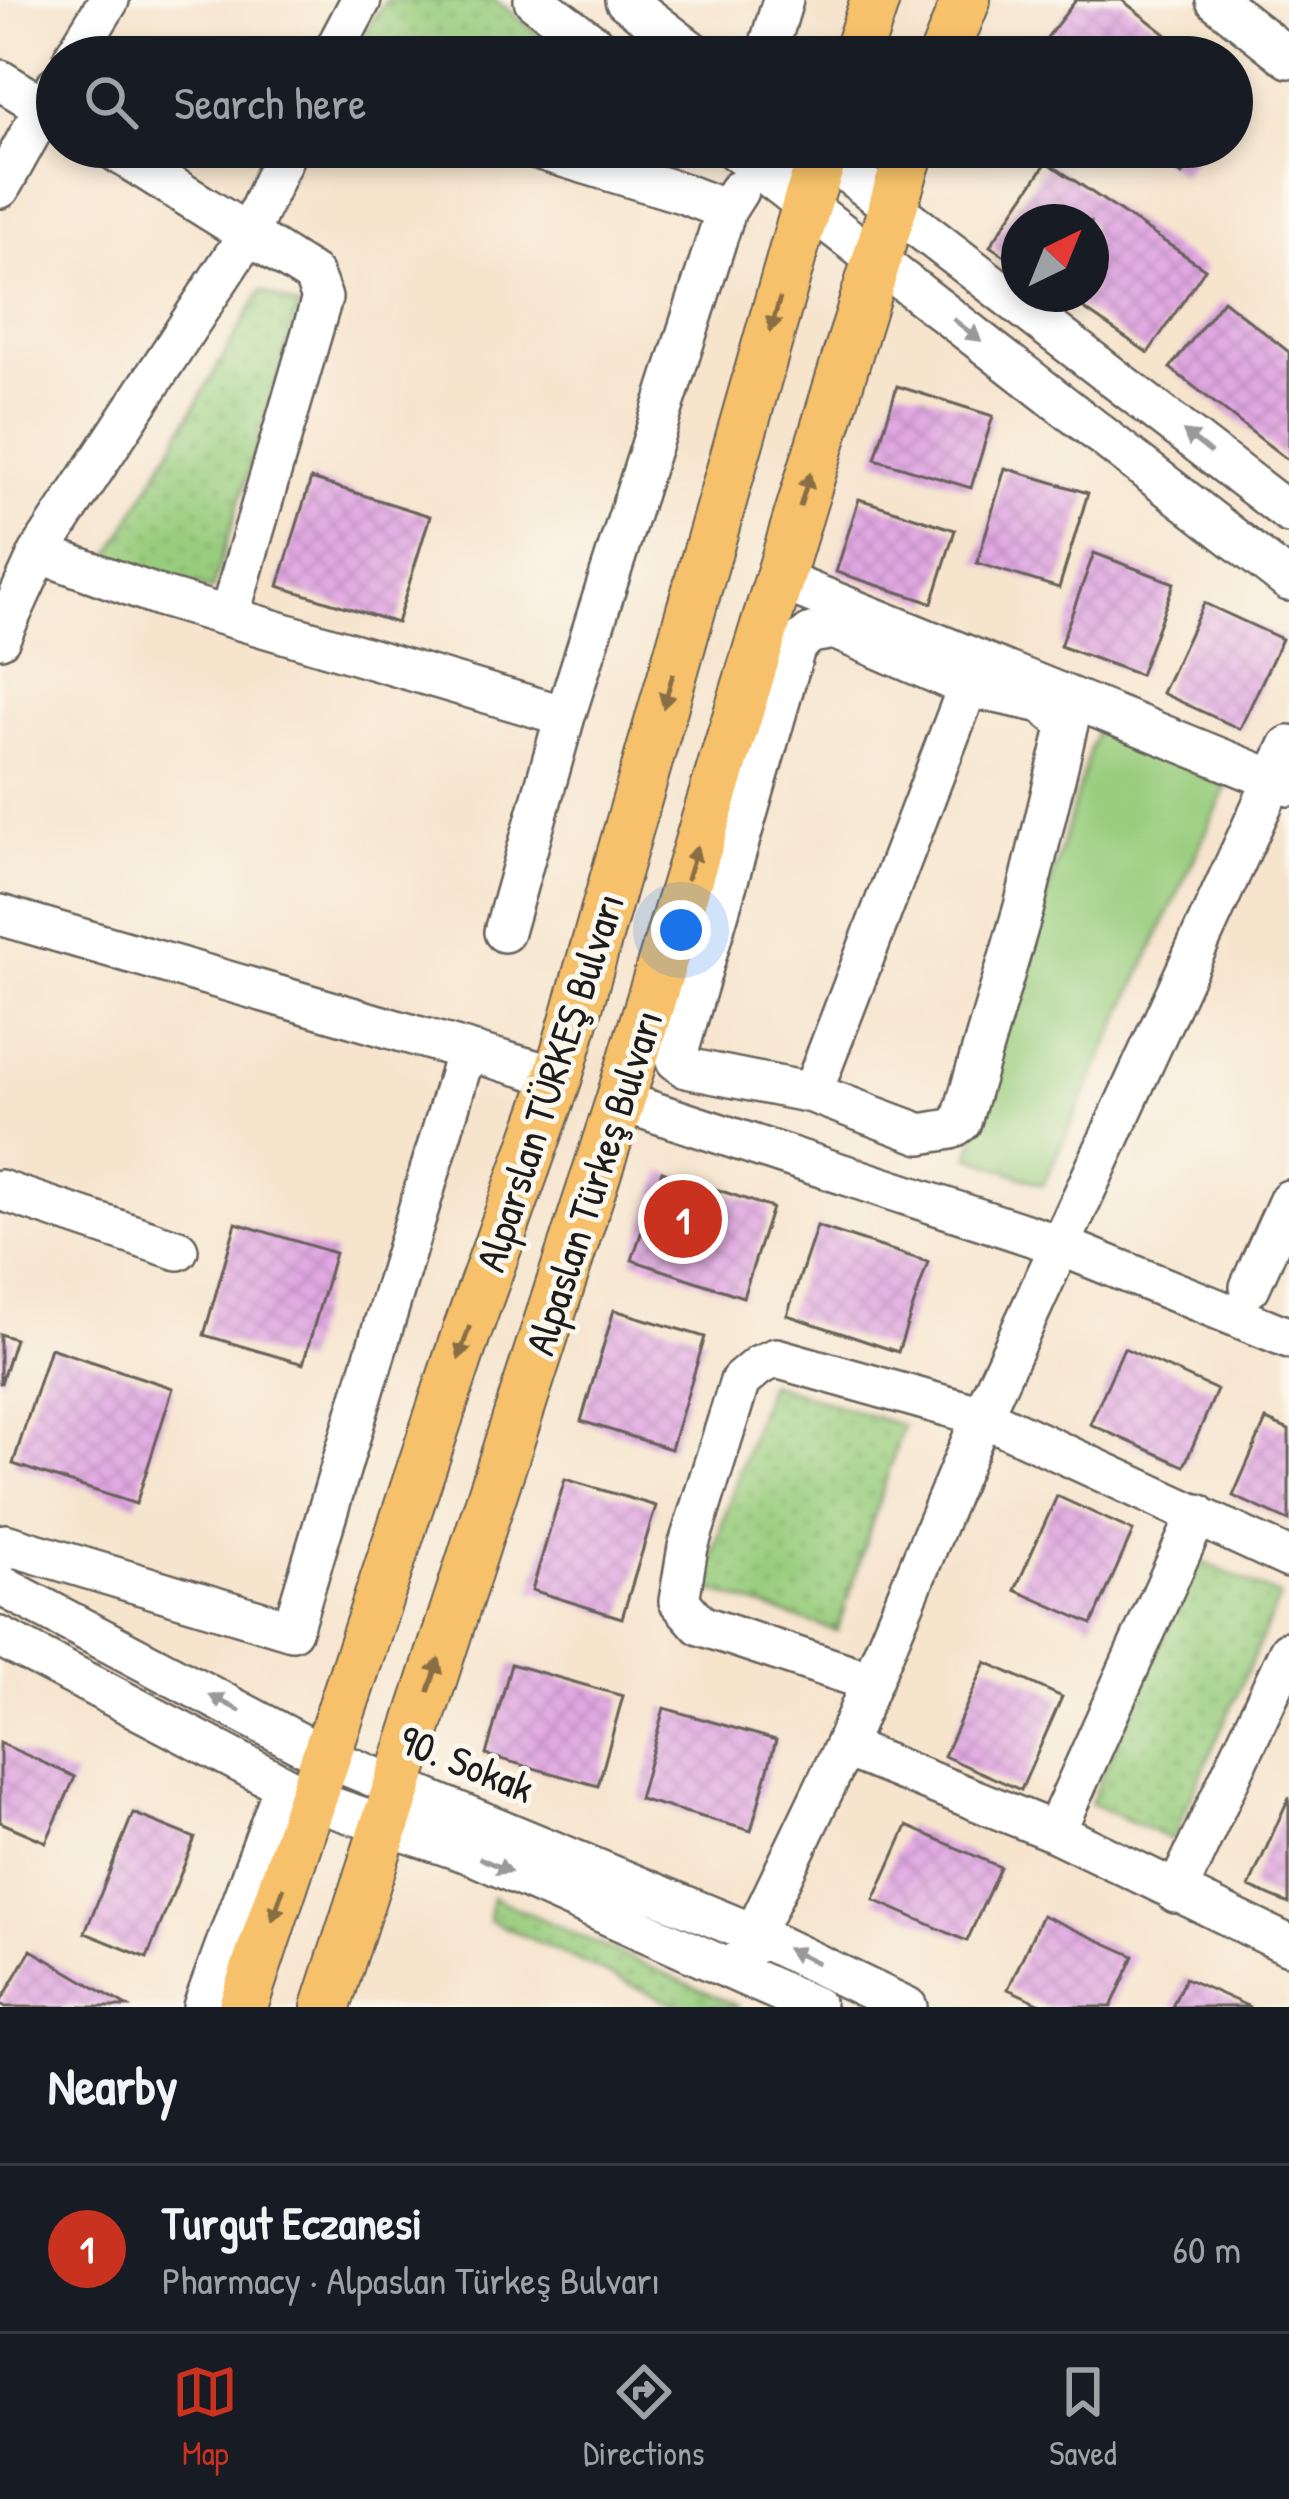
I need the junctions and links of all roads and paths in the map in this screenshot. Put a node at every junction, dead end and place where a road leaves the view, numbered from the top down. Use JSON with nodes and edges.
{"nodes":[{"id":1,"x":110,"y":0,"type":"edge"},
{"id":2,"x":361,"y":0,"type":"edge"},
{"id":3,"x":534,"y":0,"type":"edge"},
{"id":4,"x":625,"y":0,"type":"edge"},
{"id":5,"x":783,"y":0,"type":"edge"},
{"id":6,"x":874,"y":0,"type":"edge"},
{"id":7,"x":966,"y":0,"type":"edge"},
{"id":8,"x":1216,"y":0,"type":"edge"},
{"id":9,"x":87,"y":36,"type":"edge"},
{"id":10,"x":342,"y":36,"type":"edge"},
{"id":11,"x":583,"y":36,"type":"edge"},
{"id":12,"x":672,"y":36,"type":"edge"},
{"id":13,"x":773,"y":36,"type":"edge"},
{"id":14,"x":863,"y":36,"type":"edge"},
{"id":15,"x":951,"y":36,"type":"edge"},
{"id":16,"x":1289,"y":58,"type":"edge"},
{"id":17,"x":0,"y":80,"type":"edge"},
{"id":18,"x":36,"y":95,"type":"edge"},
{"id":19,"x":36,"y":130,"type":"edge"},
{"id":20,"x":144,"y":168,"type":"edge"},
{"id":21,"x":278,"y":168,"type":"edge"},
{"id":22,"x":599,"y":168,"type":"edge"},
{"id":23,"x":739,"y":168,"type":"edge"},
{"id":24,"x":759,"y":168,"type":"edge"},
{"id":25,"x":816,"y":168,"type":"edge"},
{"id":26,"x":846,"y":168,"type":"edge"},
{"id":27,"x":904,"y":168,"type":"edge"},
{"id":28,"x":0,"y":188,"type":"edge"},
{"id":29,"x":807,"y":203,"type":"junction"},
{"id":30,"x":891,"y":203,"type":"junction"},
{"id":31,"x":726,"y":211,"type":"junction"},
{"id":32,"x":249,"y":233,"type":"junction"},
{"id":33,"x":874,"y":258,"type":"junction"},
{"id":34,"x":1289,"y":513,"type":"edge"},
{"id":35,"x":39,"y":553,"type":"junction"},
{"id":36,"x":778,"y":578,"type":"junction"},
{"id":37,"x":1289,"y":581,"type":"edge"},
{"id":38,"x":229,"y":616,"type":"junction"},
{"id":39,"x":0,"y":638,"type":"edge"},
{"id":40,"x":973,"y":673,"type":"junction"},
{"id":41,"x":565,"y":716,"type":"junction"},
{"id":42,"x":1284,"y":770,"type":"edge"},
{"id":43,"x":0,"y":915,"type":"edge"},
{"id":44,"x":504,"y":932,"type":"dead end"},
{"id":45,"x":466,"y":1051,"type":"junction"},
{"id":46,"x":557,"y":1077,"type":"junction"},
{"id":47,"x":812,"y":1093,"type":"junction"},
{"id":48,"x":620,"y":1102,"type":"junction"},
{"id":49,"x":0,"y":1190,"type":"edge"},
{"id":50,"x":1289,"y":1200,"type":"edge"},
{"id":51,"x":1059,"y":1245,"type":"junction"},
{"id":52,"x":178,"y":1250,"type":"dead end"},
{"id":53,"x":1250,"y":1287,"type":"dead end"},
{"id":54,"x":1289,"y":1338,"type":"edge"},
{"id":55,"x":982,"y":1416,"type":"junction"},
{"id":56,"x":1198,"y":1514,"type":"junction"},
{"id":57,"x":0,"y":1554,"type":"edge"},
{"id":58,"x":1289,"y":1558,"type":"edge"},
{"id":59,"x":0,"y":1585,"type":"edge"},
{"id":60,"x":0,"y":1637,"type":"edge"},
{"id":61,"x":1289,"y":1651,"type":"edge"},
{"id":62,"x":869,"y":1681,"type":"junction"},
{"id":63,"x":844,"y":1747,"type":"junction"},
{"id":64,"x":309,"y":1781,"type":"junction"},
{"id":65,"x":391,"y":1806,"type":"junction"},
{"id":66,"x":1055,"y":1832,"type":"junction"},
{"id":67,"x":1176,"y":1893,"type":"junction"},
{"id":68,"x":754,"y":1934,"type":"junction"},
{"id":69,"x":1289,"y":1945,"type":"edge"},
{"id":70,"x":736,"y":1972,"type":"junction"},
{"id":71,"x":203,"y":2007,"type":"edge"},
{"id":72,"x":242,"y":2007,"type":"edge"},
{"id":73,"x":326,"y":2007,"type":"edge"},
{"id":74,"x":815,"y":2007,"type":"edge"},
{"id":75,"x":907,"y":2007,"type":"edge"}],
"edges":[{"from":1,"to":9,"type":"street"},
{"from":2,"to":10,"type":"street"},
{"from":3,"to":11,"type":"street"},
{"from":4,"to":12,"type":"street"},
{"from":5,"to":13,"type":"street"},
{"from":6,"to":14,"type":"main road"},
{"from":7,"to":15,"type":"main road"},
{"from":8,"to":16,"type":"street"},
{"from":17,"to":18,"type":"street"},
{"from":19,"to":28,"type":"street"},
{"from":20,"to":32,"type":"street"},
{"from":21,"to":32,"type":"street"},
{"from":22,"to":31,"type":"street"},
{"from":23,"to":31,"type":"street"},
{"from":24,"to":29,"type":"street"},
{"from":25,"to":29,"type":"main road","name":"Alparslan TÜRKEŞ Bulvarı"},
{"from":26,"to":30,"type":"street"},
{"from":27,"to":30,"type":"main road","name":"Alpaslan Türkeş Bulvarı"},
{"from":29,"to":33,"type":"street"},
{"from":29,"to":46,"type":"main road","name":"Alparslan TÜRKEŞ Bulvarı","one_way":true},
{"from":30,"to":33,"type":"main road","name":"Alpaslan Türkeş Bulvarı"},
{"from":34,"to":30,"type":"street","one_way":true},
{"from":31,"to":41,"type":"street"},
{"from":32,"to":35,"type":"street"},
{"from":32,"to":38,"type":"street"},
{"from":36,"to":33,"type":"main road","name":"Alpaslan Türkeş Bulvarı","one_way":true},
{"from":33,"to":37,"type":"street","one_way":true},
{"from":35,"to":38,"type":"street"},
{"from":35,"to":39,"type":"street"},
{"from":36,"to":40,"type":"street"},
{"from":48,"to":36,"type":"main road","name":"Alpaslan Türkeş Bulvarı","one_way":true},
{"from":38,"to":41,"type":"street"},
{"from":40,"to":42,"type":"street"},
{"from":40,"to":47,"type":"street"},
{"from":40,"to":47,"type":"street"},
{"from":40,"to":47,"type":"street"},
{"from":41,"to":44,"type":"street"},
{"from":42,"to":51,"type":"street"},
{"from":43,"to":45,"type":"street"},
{"from":45,"to":46,"type":"street"},
{"from":45,"to":57,"type":"street"},
{"from":46,"to":64,"type":"main road","name":"Alparslan TÜRKEŞ Bulvarı","one_way":true},
{"from":48,"to":51,"type":"street"},
{"from":65,"to":48,"type":"main road","name":"Alpaslan Türkeş Bulvarı","one_way":true},
{"from":49,"to":52,"type":"street"},
{"from":50,"to":53,"type":"street"},
{"from":51,"to":54,"type":"street"},
{"from":51,"to":55,"type":"street"},
{"from":55,"to":56,"type":"street"},
{"from":55,"to":62,"type":"street"},
{"from":55,"to":62,"type":"street"},
{"from":56,"to":58,"type":"street"},
{"from":56,"to":66,"type":"street"},
{"from":64,"to":59,"type":"street","name":"90. Sokak","one_way":true},
{"from":60,"to":64,"type":"street","name":"90. Sokak"},
{"from":61,"to":67,"type":"street"},
{"from":62,"to":63,"type":"street"},
{"from":63,"to":66,"type":"street"},
{"from":63,"to":68,"type":"street"},
{"from":64,"to":65,"type":"street","name":"90. Sokak"},
{"from":64,"to":71,"type":"street"},
{"from":64,"to":72,"type":"main road","name":"Alparslan TÜRKEŞ Bulvarı","one_way":true},
{"from":65,"to":68,"type":"street","name":"90. Sokak"},
{"from":65,"to":70,"type":"street","name":"90. Sokak","one_way":true},
{"from":65,"to":73,"type":"main road","name":"Alpaslan Türkeş Bulvarı"},
{"from":66,"to":67,"type":"street"},
{"from":67,"to":69,"type":"street"},
{"from":68,"to":70,"type":"street"},
{"from":75,"to":68,"type":"street","name":"90. Sokak","one_way":true},
{"from":70,"to":74,"type":"street","name":"90. Sokak"}]}
